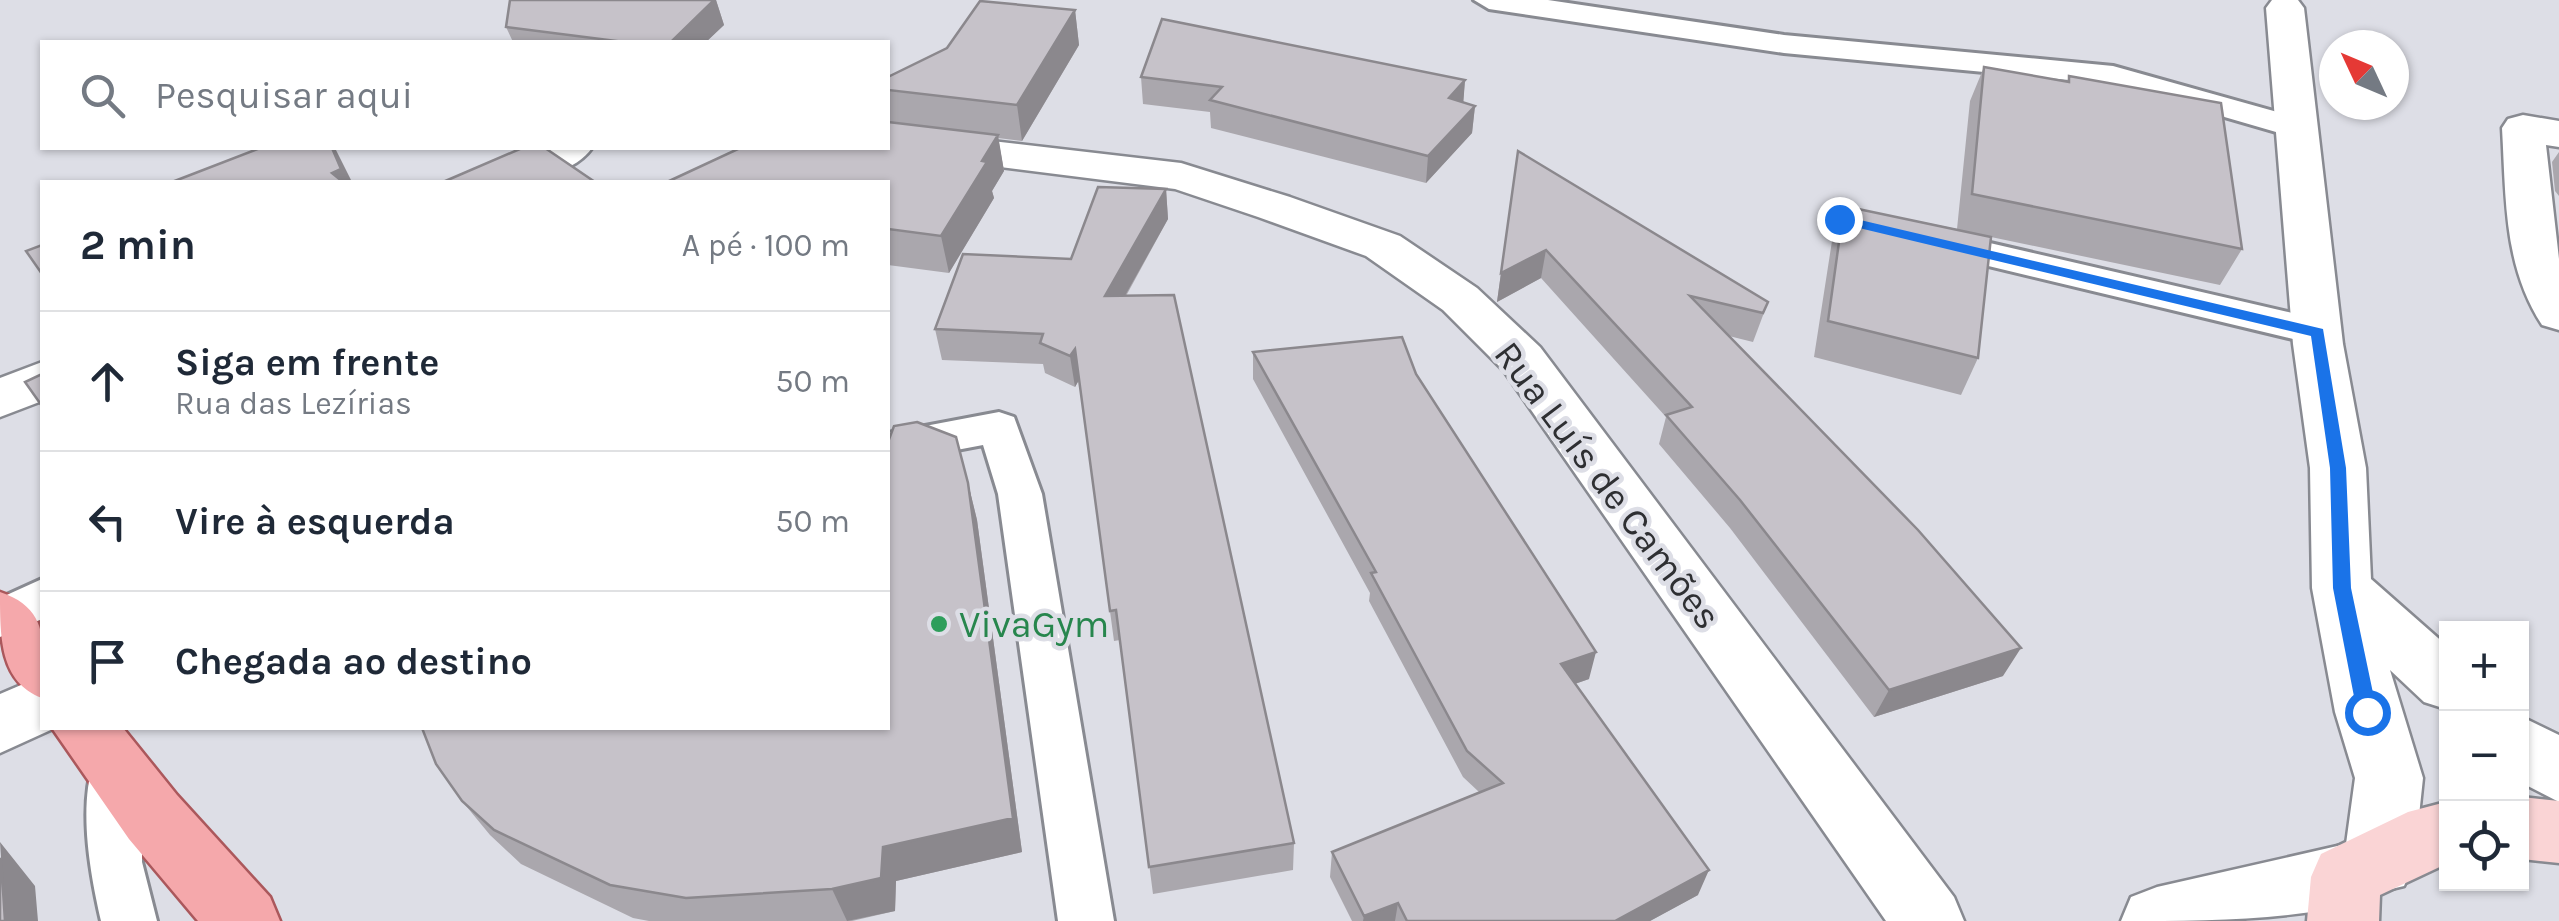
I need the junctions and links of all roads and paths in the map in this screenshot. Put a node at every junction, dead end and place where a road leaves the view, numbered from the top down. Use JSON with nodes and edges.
{"nodes":[{"id":1,"x":1489,"y":0,"type":"edge"},
{"id":2,"x":2284,"y":8,"type":"dead end"},
{"id":3,"x":2297,"y":128,"type":"junction"},
{"id":4,"x":2559,"y":134,"type":"edge"},
{"id":5,"x":890,"y":142,"type":"edge"},
{"id":6,"x":565,"y":150,"type":"edge"},
{"id":7,"x":495,"y":180,"type":"edge"},
{"id":8,"x":1839,"y":219,"type":"edge"},
{"id":9,"x":2546,"y":254,"type":"edge"},
{"id":10,"x":2559,"y":314,"type":"edge"},
{"id":11,"x":2318,"y":332,"type":"junction"},
{"id":12,"x":40,"y":381,"type":"edge"},
{"id":13,"x":0,"y":399,"type":"edge"},
{"id":14,"x":890,"y":422,"type":"edge"},
{"id":15,"x":999,"y":427,"type":"junction"},
{"id":16,"x":890,"y":448,"type":"edge"},
{"id":17,"x":2342,"y":588,"type":"junction"},
{"id":18,"x":15,"y":610,"type":"edge"},
{"id":19,"x":40,"y":667,"type":"edge"},
{"id":20,"x":2439,"y":677,"type":"edge"},
{"id":21,"x":40,"y":704,"type":"edge"},
{"id":22,"x":0,"y":725,"type":"edge"},
{"id":23,"x":2529,"y":750,"type":"edge"},
{"id":24,"x":118,"y":771,"type":"edge"},
{"id":25,"x":2559,"y":774,"type":"edge"},
{"id":26,"x":2529,"y":829,"type":"edge"},
{"id":27,"x":2559,"y":832,"type":"edge"},
{"id":28,"x":2439,"y":833,"type":"edge"},
{"id":29,"x":2356,"y":887,"type":"edge"},
{"id":30,"x":129,"y":921,"type":"edge"},
{"id":31,"x":208,"y":921,"type":"edge"},
{"id":32,"x":244,"y":921,"type":"edge"},
{"id":33,"x":1086,"y":921,"type":"edge"},
{"id":34,"x":1928,"y":921,"type":"edge"},
{"id":35,"x":2157,"y":921,"type":"edge"}],
"edges":[{"from":1,"to":3,"type":"lane"},
{"from":2,"to":3,"type":"street"},
{"from":3,"to":11,"type":"street"},
{"from":4,"to":9,"type":"street"},
{"from":5,"to":34,"type":"street","name":"Rua Luís de Camões"},
{"from":6,"to":7,"type":"street"},
{"from":8,"to":11,"type":"lane"},
{"from":9,"to":10,"type":"street"},
{"from":11,"to":17,"type":"street"},
{"from":12,"to":13,"type":"street"},
{"from":14,"to":15,"type":"lane"},
{"from":15,"to":16,"type":"lane"},
{"from":15,"to":33,"type":"lane"},
{"from":17,"to":20,"type":"street"},
{"from":17,"to":29,"type":"street"},
{"from":18,"to":19,"type":"main road"},
{"from":21,"to":22,"type":"street"},
{"from":23,"to":25,"type":"street"},
{"from":24,"to":30,"type":"lane"},
{"from":24,"to":31,"type":"main road"},
{"from":24,"to":32,"type":"main road"},
{"from":26,"to":27,"type":"main road"},
{"from":28,"to":29,"type":"main road"},
{"from":29,"to":35,"type":"street"}]}
